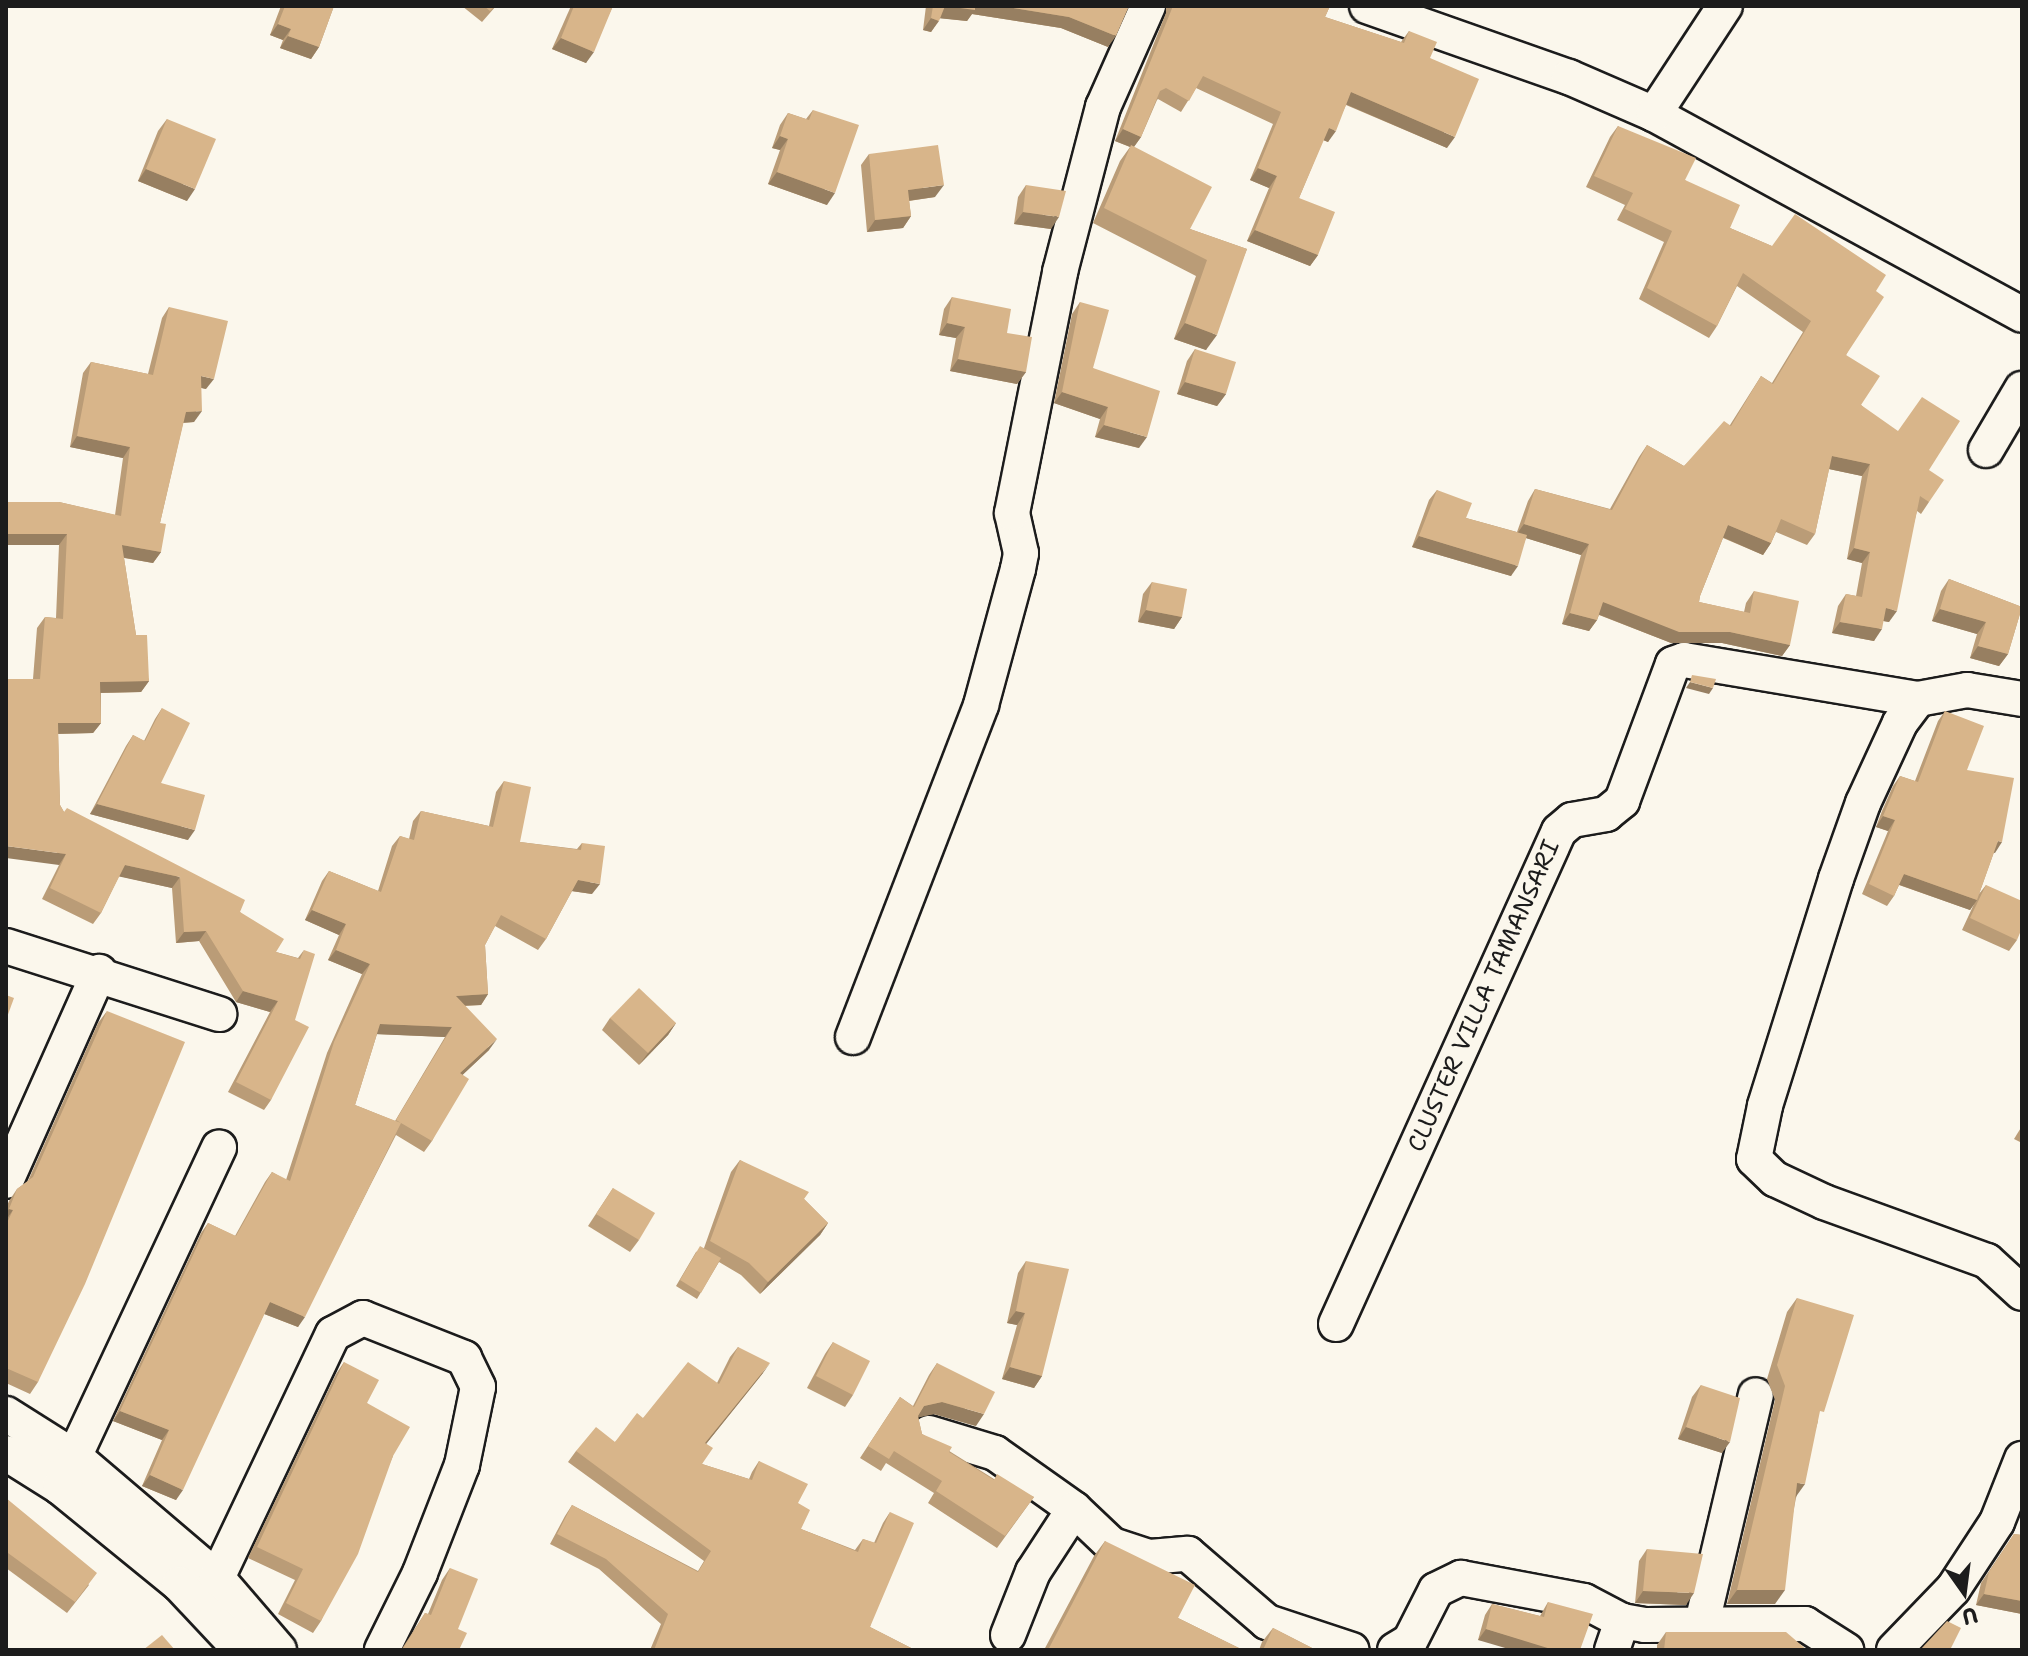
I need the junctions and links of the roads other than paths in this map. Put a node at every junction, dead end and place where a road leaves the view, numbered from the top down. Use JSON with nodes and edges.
{"nodes":[{"id":1,"x":1148,"y":6,"type":"edge"},
{"id":2,"x":1367,"y":6,"type":"edge"},
{"id":3,"x":1725,"y":6,"type":"edge"},
{"id":4,"x":1654,"y":114,"type":"junction"},
{"id":5,"x":2022,"y":315,"type":"edge"},
{"id":6,"x":2022,"y":389,"type":"edge"},
{"id":7,"x":1986,"y":450,"type":"dead end"},
{"id":8,"x":1918,"y":699,"type":"junction"},
{"id":9,"x":2022,"y":699,"type":"edge"},
{"id":10,"x":6,"y":946,"type":"edge"},
{"id":11,"x":99,"y":972,"type":"junction"},
{"id":12,"x":219,"y":1014,"type":"dead end"},
{"id":13,"x":853,"y":1037,"type":"dead end"},
{"id":14,"x":219,"y":1147,"type":"dead end"},
{"id":15,"x":6,"y":1181,"type":"edge"},
{"id":16,"x":2022,"y":1293,"type":"edge"},
{"id":17,"x":1336,"y":1324,"type":"dead end"},
{"id":18,"x":1756,"y":1395,"type":"dead end"},
{"id":19,"x":6,"y":1414,"type":"edge"},
{"id":20,"x":929,"y":1433,"type":"edge"},
{"id":21,"x":6,"y":1453,"type":"edge"},
{"id":22,"x":2022,"y":1459,"type":"edge"},
{"id":23,"x":68,"y":1473,"type":"junction"},
{"id":24,"x":1074,"y":1509,"type":"junction"},
{"id":25,"x":217,"y":1578,"type":"junction"},
{"id":26,"x":1701,"y":1627,"type":"junction"},
{"id":27,"x":1008,"y":1635,"type":"dead end"},
{"id":28,"x":1617,"y":1636,"type":"edge"},
{"id":29,"x":241,"y":1650,"type":"edge"},
{"id":30,"x":279,"y":1650,"type":"edge"},
{"id":31,"x":382,"y":1650,"type":"edge"},
{"id":32,"x":1352,"y":1650,"type":"edge"},
{"id":33,"x":1395,"y":1650,"type":"edge"},
{"id":34,"x":1846,"y":1650,"type":"edge"},
{"id":35,"x":1894,"y":1650,"type":"edge"}],
"edges":[{"from":1,"to":13,"type":"street"},
{"from":2,"to":4,"type":"street"},
{"from":3,"to":4,"type":"street"},
{"from":4,"to":5,"type":"street"},
{"from":6,"to":7,"type":"street"},
{"from":8,"to":9,"type":"street"},
{"from":8,"to":16,"type":"street"},
{"from":8,"to":17,"type":"street","name":"CLUSTER VILLA TAMANSARI"},
{"from":10,"to":11,"type":"street"},
{"from":11,"to":12,"type":"street"},
{"from":11,"to":15,"type":"street"},
{"from":14,"to":23,"type":"street"},
{"from":18,"to":26,"type":"street"},
{"from":19,"to":23,"type":"street"},
{"from":20,"to":24,"type":"street"},
{"from":21,"to":23,"type":"street"},
{"from":22,"to":35,"type":"street"},
{"from":23,"to":25,"type":"street"},
{"from":23,"to":29,"type":"street"},
{"from":24,"to":27,"type":"street"},
{"from":24,"to":32,"type":"street"},
{"from":25,"to":30,"type":"street"},
{"from":25,"to":31,"type":"street"},
{"from":26,"to":28,"type":"street"},
{"from":26,"to":34,"type":"street"},
{"from":28,"to":33,"type":"street"}]}
